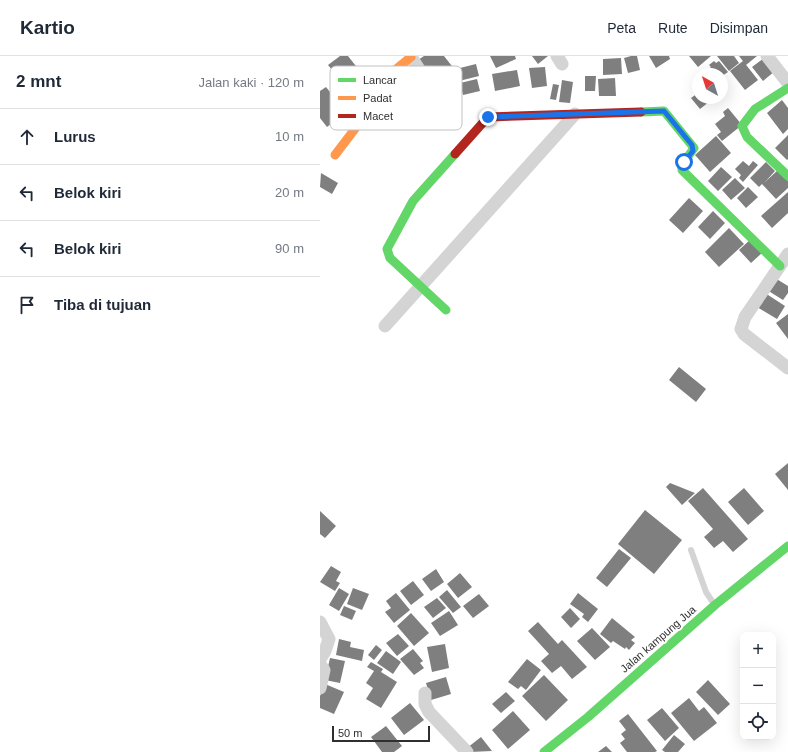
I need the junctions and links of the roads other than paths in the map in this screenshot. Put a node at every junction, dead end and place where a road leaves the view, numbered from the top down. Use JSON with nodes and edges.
{"nodes":[{"id":1,"x":412,"y":56,"type":"edge"},
{"id":2,"x":767,"y":56,"type":"edge"},
{"id":3,"x":400,"y":66,"type":"edge"},
{"id":4,"x":418,"y":66,"type":"edge"},
{"id":5,"x":788,"y":84,"type":"edge"},
{"id":6,"x":788,"y":88,"type":"edge"},
{"id":7,"x":575,"y":114,"type":"junction"},
{"id":8,"x":354,"y":130,"type":"edge"},
{"id":9,"x":334,"y":155,"type":"dead end"},
{"id":10,"x":788,"y":176,"type":"edge"},
{"id":11,"x":788,"y":254,"type":"edge"},
{"id":12,"x":780,"y":266,"type":"junction"},
{"id":13,"x":420,"y":286,"type":"junction"},
{"id":14,"x":446,"y":310,"type":"dead end"},
{"id":15,"x":385,"y":326,"type":"dead end"},
{"id":16,"x":788,"y":368,"type":"edge"},
{"id":17,"x":788,"y":546,"type":"edge"},
{"id":18,"x":691,"y":550,"type":"dead end"},
{"id":19,"x":715,"y":605,"type":"junction"},
{"id":20,"x":320,"y":622,"type":"edge"},
{"id":21,"x":320,"y":659,"type":"edge"},
{"id":22,"x":320,"y":664,"type":"edge"},
{"id":23,"x":320,"y":688,"type":"edge"},
{"id":24,"x":425,"y":693,"type":"dead end"},
{"id":25,"x":467,"y":752,"type":"edge"},
{"id":26,"x":544,"y":752,"type":"edge"}],
"edges":[{"from":1,"to":3,"type":"street"},
{"from":1,"to":4,"type":"street"},
{"from":2,"to":5,"type":"street"},
{"from":6,"to":10,"type":"street"},
{"from":7,"to":12,"type":"street"},
{"from":7,"to":13,"type":"street"},
{"from":7,"to":13,"type":"street"},
{"from":8,"to":9,"type":"street"},
{"from":11,"to":12,"type":"street"},
{"from":12,"to":16,"type":"street"},
{"from":13,"to":14,"type":"street"},
{"from":13,"to":15,"type":"street"},
{"from":17,"to":19,"type":"street","name":"Jalan kampung Jua"},
{"from":18,"to":19,"type":"lane"},
{"from":19,"to":26,"type":"street","name":"Jalan kampung Jua"},
{"from":20,"to":21,"type":"street"},
{"from":22,"to":23,"type":"street"},
{"from":24,"to":25,"type":"street"}]}
